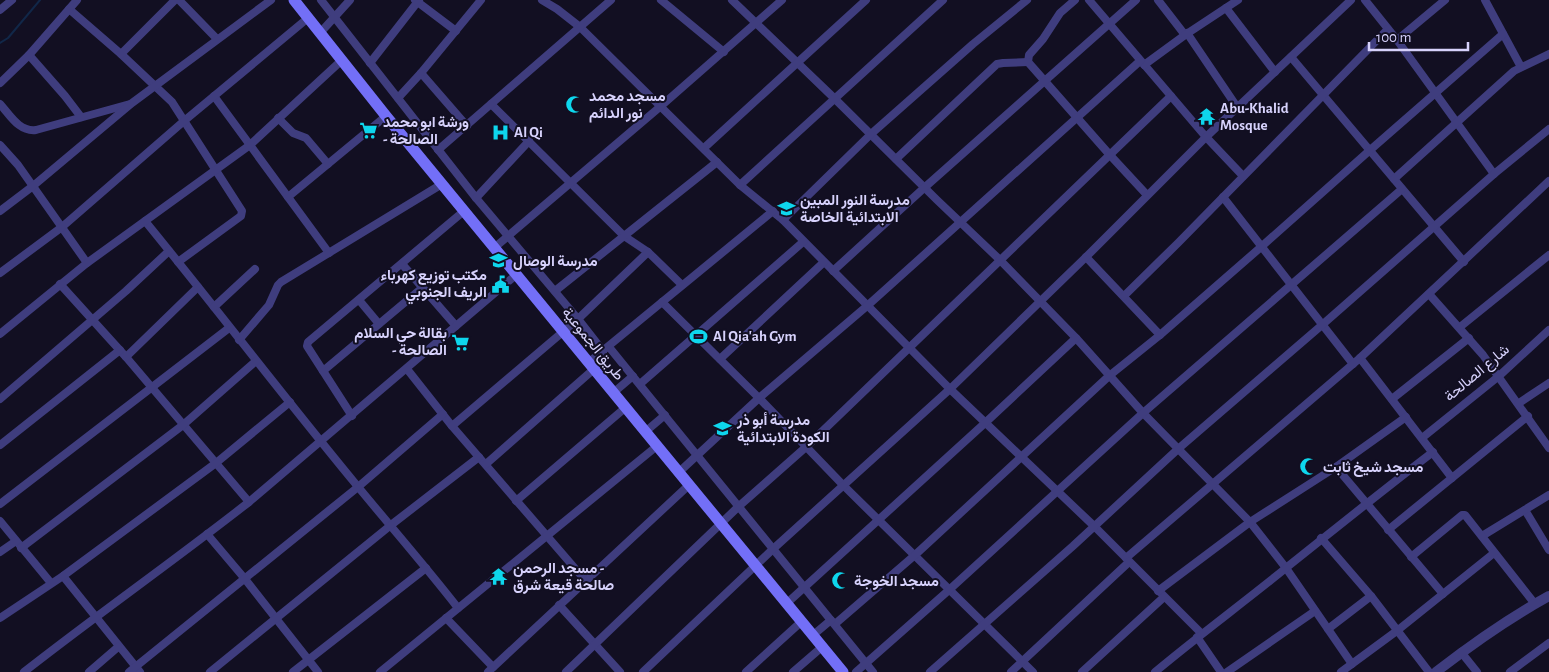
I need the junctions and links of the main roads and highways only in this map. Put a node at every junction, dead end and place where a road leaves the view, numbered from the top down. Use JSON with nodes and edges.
{"nodes":[{"id":1,"x":294,"y":0,"type":"edge"},
{"id":2,"x":843,"y":672,"type":"edge"}],
"edges":[{"from":1,"to":2,"type":"main road","name":"طريق الجموعية"}]}
